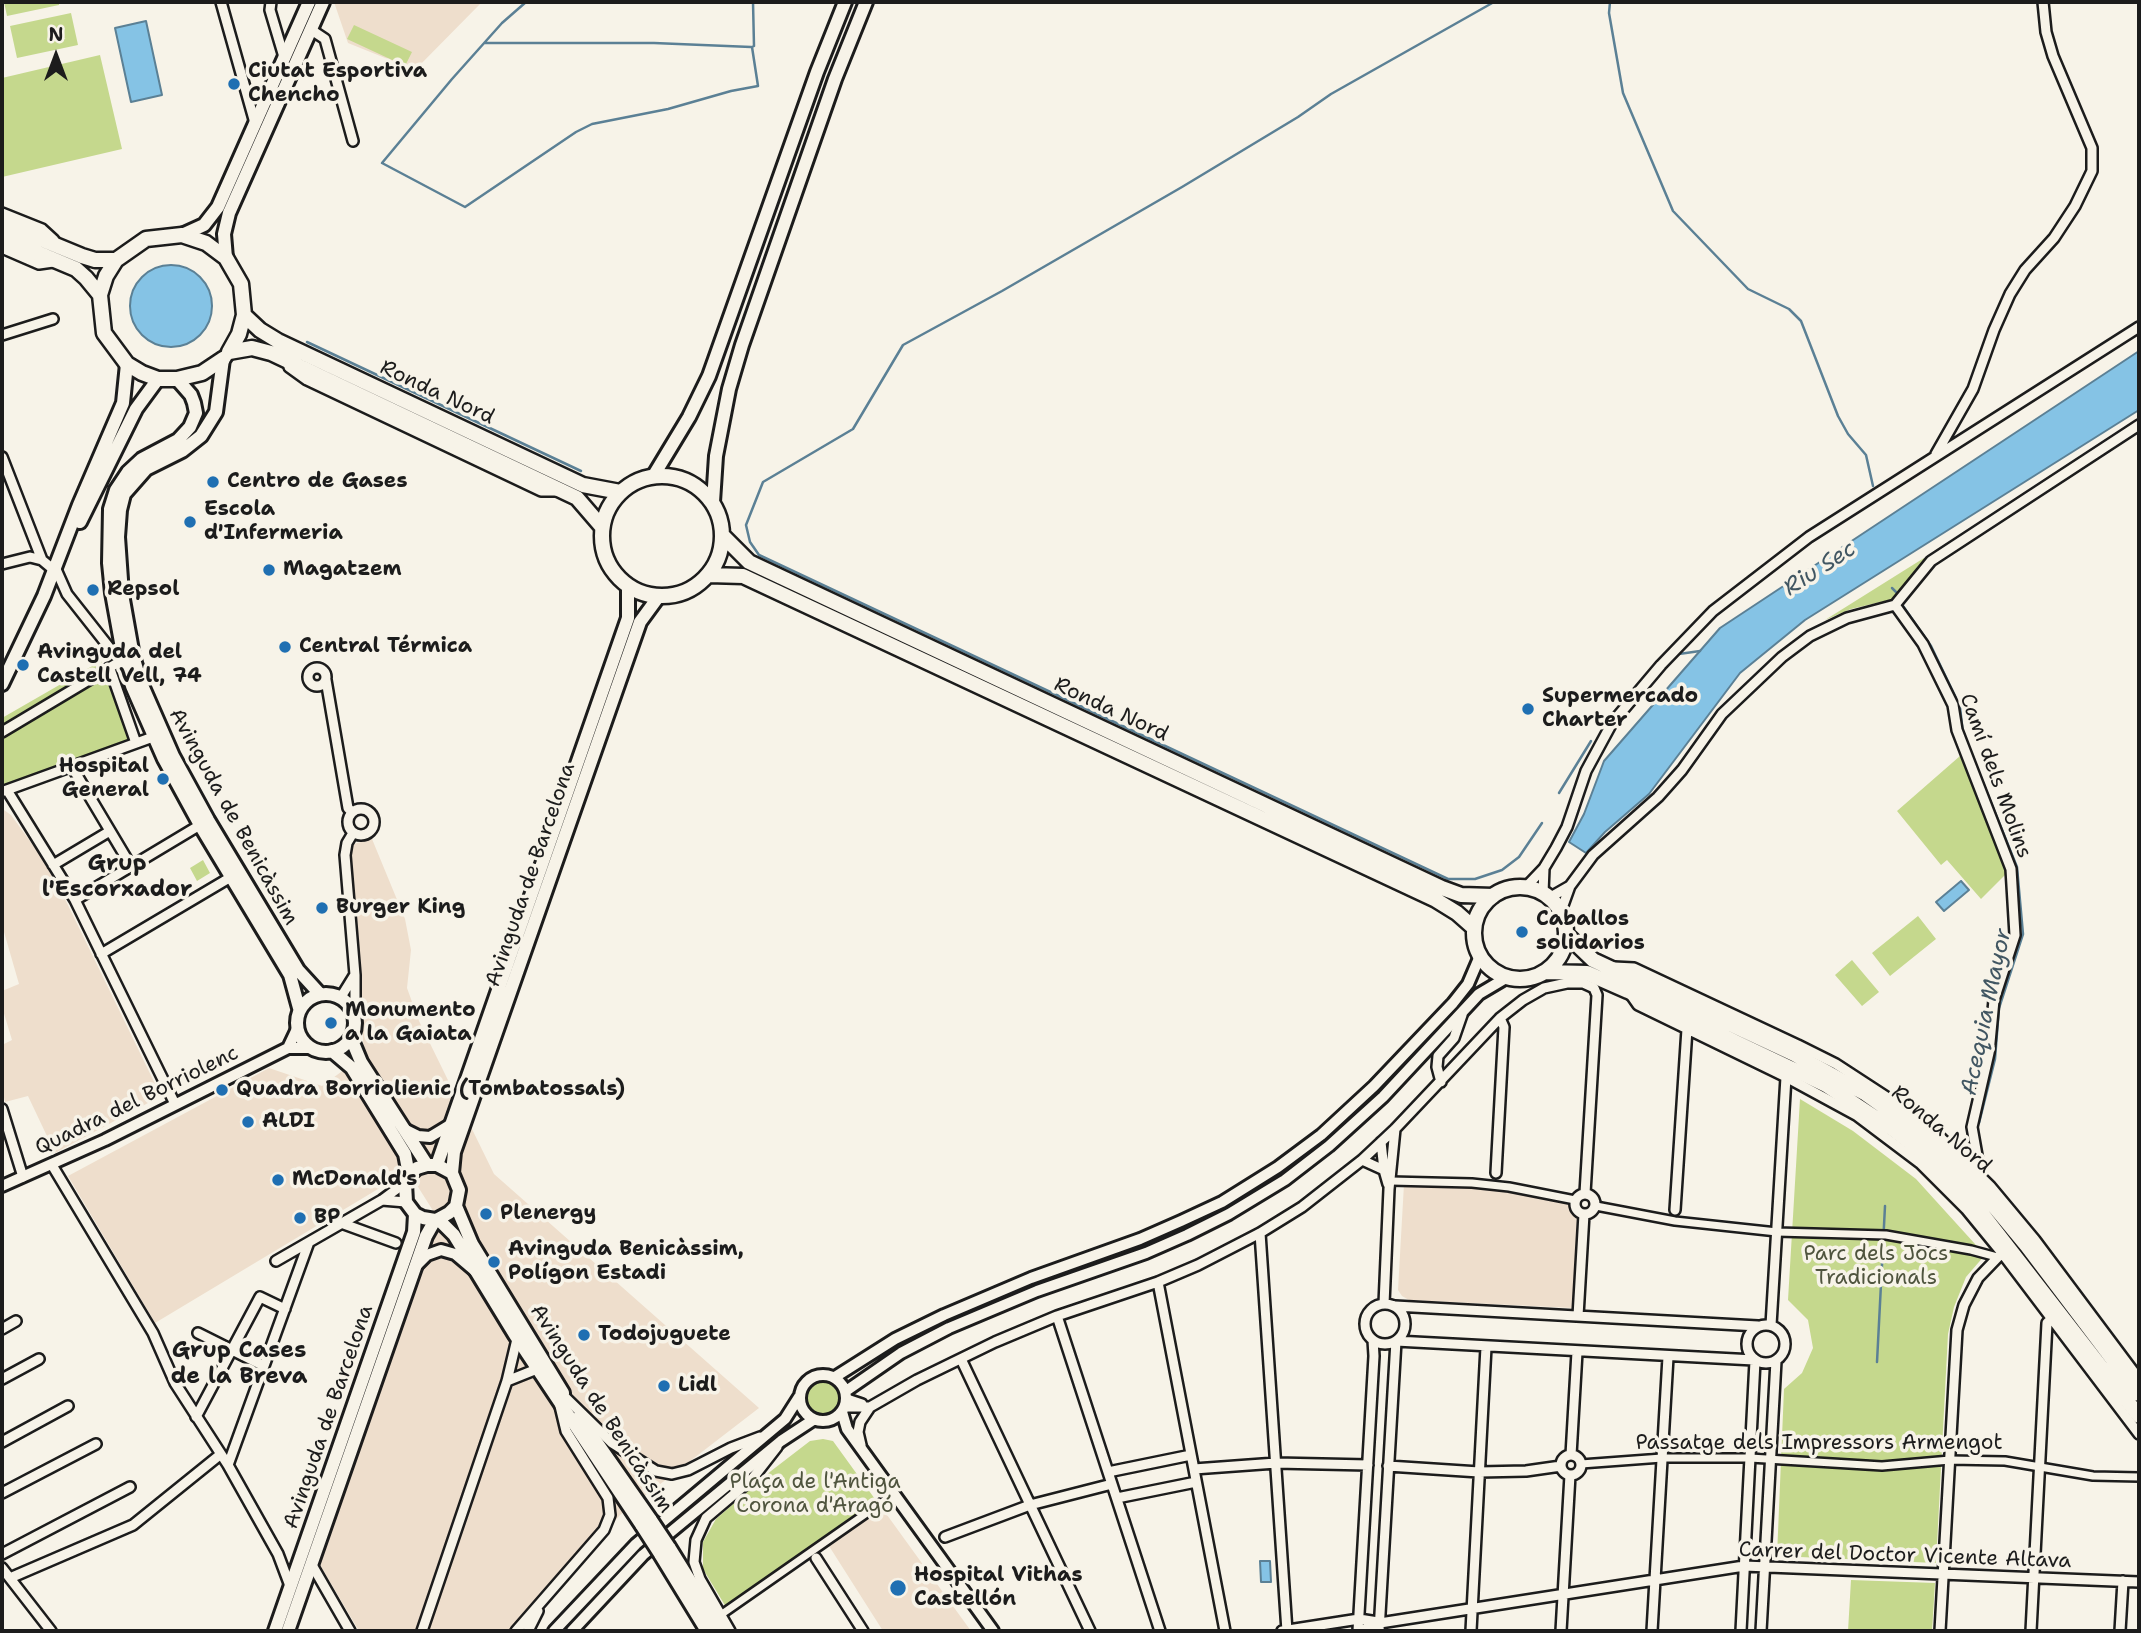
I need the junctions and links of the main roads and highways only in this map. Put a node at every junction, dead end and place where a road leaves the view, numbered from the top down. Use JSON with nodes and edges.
{"nodes":[{"id":1,"x":309,"y":2,"type":"edge"},
{"id":2,"x":323,"y":2,"type":"edge"},
{"id":3,"x":845,"y":2,"type":"edge"},
{"id":4,"x":866,"y":2,"type":"edge"},
{"id":5,"x":2,"y":223,"type":"edge"},
{"id":6,"x":182,"y":235,"type":"junction"},
{"id":7,"x":2,"y":238,"type":"edge"},
{"id":8,"x":61,"y":255,"type":"junction"},
{"id":9,"x":226,"y":258,"type":"junction"},
{"id":10,"x":116,"y":260,"type":"junction"},
{"id":11,"x":100,"y":295,"type":"junction"},
{"id":12,"x":244,"y":315,"type":"junction"},
{"id":13,"x":226,"y":356,"type":"junction"},
{"id":14,"x":127,"y":364,"type":"junction"},
{"id":15,"x":158,"y":379,"type":"junction"},
{"id":16,"x":177,"y":380,"type":"junction"},
{"id":17,"x":654,"y":475,"type":"junction"},
{"id":18,"x":620,"y":492,"type":"junction"},
{"id":19,"x":713,"y":502,"type":"junction"},
{"id":20,"x":602,"y":527,"type":"junction"},
{"id":21,"x":723,"y":536,"type":"junction"},
{"id":22,"x":62,"y":552,"type":"junction"},
{"id":23,"x":709,"y":575,"type":"junction"},
{"id":24,"x":628,"y":586,"type":"junction"},
{"id":25,"x":659,"y":596,"type":"junction"},
{"id":26,"x":2,"y":684,"type":"edge"},
{"id":27,"x":1493,"y":896,"type":"junction"},
{"id":28,"x":1474,"y":928,"type":"junction"},
{"id":29,"x":1567,"y":935,"type":"junction"},
{"id":30,"x":1545,"y":972,"type":"junction"},
{"id":31,"x":319,"y":993,"type":"junction"},
{"id":32,"x":299,"y":1009,"type":"junction"},
{"id":33,"x":351,"y":1038,"type":"junction"},
{"id":34,"x":332,"y":1051,"type":"junction"},
{"id":35,"x":432,"y":1165,"type":"junction"},
{"id":36,"x":452,"y":1173,"type":"junction"},
{"id":37,"x":407,"y":1179,"type":"junction"},
{"id":38,"x":456,"y":1206,"type":"junction"},
{"id":39,"x":415,"y":1214,"type":"junction"},
{"id":40,"x":437,"y":1219,"type":"junction"},
{"id":41,"x":2139,"y":1394,"type":"edge"},
{"id":42,"x":562,"y":1399,"type":"junction"},
{"id":43,"x":2139,"y":1416,"type":"edge"},
{"id":44,"x":664,"y":1550,"type":"junction"},
{"id":45,"x":307,"y":1560,"type":"junction"},
{"id":46,"x":275,"y":1631,"type":"edge"},
{"id":47,"x":288,"y":1631,"type":"edge"},
{"id":48,"x":707,"y":1631,"type":"edge"},
{"id":49,"x":721,"y":1631,"type":"edge"}],
"edges":[{"from":1,"to":6,"type":"main road"},
{"from":2,"to":9,"type":"main road"},
{"from":3,"to":17,"type":"main road"},
{"from":4,"to":19,"type":"main road"},
{"from":5,"to":8,"type":"main road"},
{"from":6,"to":9,"type":"main road"},
{"from":6,"to":10,"type":"main road"},
{"from":7,"to":8,"type":"main road"},
{"from":8,"to":10,"type":"main road"},
{"from":8,"to":11,"type":"main road"},
{"from":9,"to":12,"type":"main road"},
{"from":10,"to":11,"type":"main road"},
{"from":11,"to":14,"type":"main road"},
{"from":12,"to":13,"type":"main road"},
{"from":12,"to":18,"type":"main road","name":"Ronda Nord"},
{"from":13,"to":16,"type":"main road"},
{"from":13,"to":20,"type":"main road","name":"Ronda Nord"},
{"from":13,"to":31,"type":"main road","name":"Avinguda de Benicàssim"},
{"from":14,"to":15,"type":"main road"},
{"from":14,"to":22,"type":"main road"},
{"from":15,"to":16,"type":"main road"},
{"from":15,"to":22,"type":"main road"},
{"from":16,"to":32,"type":"main road","name":"Avinguda de Benicàssim"},
{"from":17,"to":18,"type":"main road"},
{"from":17,"to":19,"type":"main road"},
{"from":18,"to":20,"type":"main road"},
{"from":19,"to":21,"type":"main road"},
{"from":20,"to":24,"type":"main road"},
{"from":21,"to":23,"type":"main road"},
{"from":21,"to":27,"type":"main road","name":"Ronda Nord"},
{"from":22,"to":26,"type":"main road"},
{"from":23,"to":25,"type":"main road"},
{"from":23,"to":28,"type":"main road","name":"Ronda Nord"},
{"from":24,"to":25,"type":"main road"},
{"from":24,"to":35,"type":"main road","name":"Avinguda de Barcelona"},
{"from":25,"to":36,"type":"main road","name":"Avinguda de Barcelona"},
{"from":27,"to":28,"type":"main road"},
{"from":27,"to":29,"type":"main road"},
{"from":28,"to":30,"type":"main road"},
{"from":29,"to":30,"type":"main road"},
{"from":29,"to":41,"type":"main road","name":"Ronda Nord"},
{"from":30,"to":43,"type":"main road","name":"Ronda Nord"},
{"from":31,"to":32,"type":"main road"},
{"from":31,"to":33,"type":"main road"},
{"from":32,"to":34,"type":"main road"},
{"from":33,"to":34,"type":"main road"},
{"from":33,"to":35,"type":"main road"},
{"from":34,"to":37,"type":"main road"},
{"from":35,"to":36,"type":"main road"},
{"from":35,"to":37,"type":"main road"},
{"from":36,"to":38,"type":"main road"},
{"from":37,"to":39,"type":"main road"},
{"from":38,"to":40,"type":"main road"},
{"from":38,"to":42,"type":"main road","name":"Avinguda de Benicàssim"},
{"from":39,"to":40,"type":"main road"},
{"from":39,"to":45,"type":"main road","name":"Avinguda de Barcelona"},
{"from":40,"to":42,"type":"main road","name":"Avinguda de Benicàssim"},
{"from":40,"to":45,"type":"main road","name":"Avinguda de Barcelona"},
{"from":42,"to":44,"type":"main road","name":"Avinguda de Benicàssim","bridge":true},
{"from":44,"to":48,"type":"main road","name":"Avinguda de Benicàssim"},
{"from":44,"to":49,"type":"main road","name":"Avinguda de Benicàssim"},
{"from":45,"to":46,"type":"main road","name":"Avinguda de Barcelona"},
{"from":45,"to":47,"type":"main road","name":"Avinguda de Barcelona"}]}
